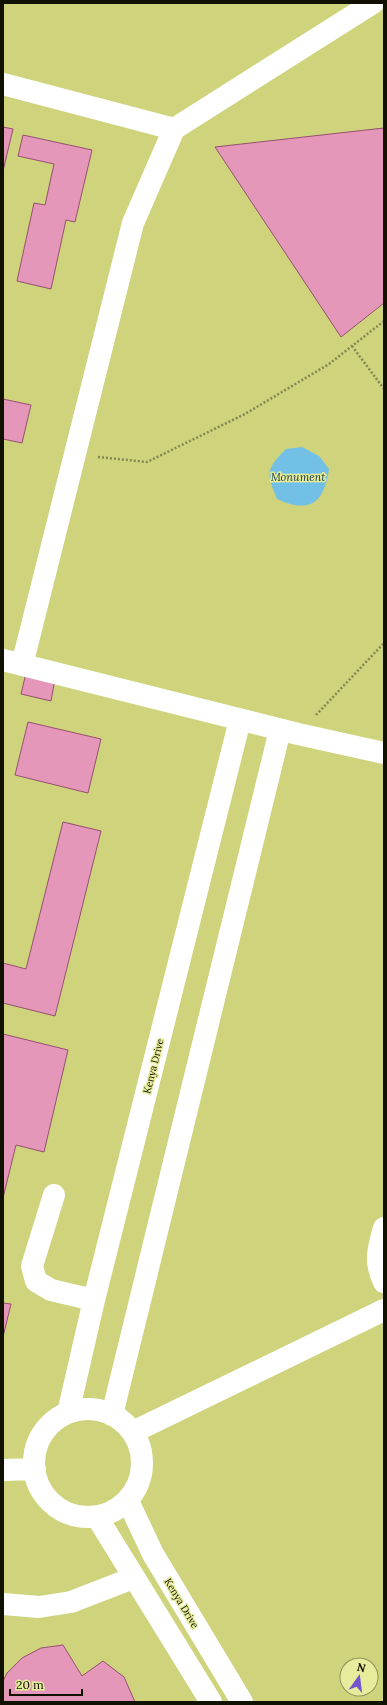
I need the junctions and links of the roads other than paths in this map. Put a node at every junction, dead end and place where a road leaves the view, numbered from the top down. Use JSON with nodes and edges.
{"nodes":[{"id":1,"x":373,"y":3,"type":"edge"},
{"id":2,"x":3,"y":84,"type":"edge"},
{"id":3,"x":174,"y":129,"type":"junction"},
{"id":4,"x":13,"y":663,"type":"edge"},
{"id":5,"x":240,"y":720,"type":"junction"},
{"id":6,"x":289,"y":732,"type":"junction"},
{"id":7,"x":384,"y":753,"type":"edge"},
{"id":8,"x":54,"y":1196,"type":"dead end"},
{"id":9,"x":384,"y":1228,"type":"edge"},
{"id":10,"x":384,"y":1282,"type":"edge"},
{"id":11,"x":94,"y":1300,"type":"junction"},
{"id":12,"x":384,"y":1310,"type":"edge"},
{"id":13,"x":68,"y":1413,"type":"junction"},
{"id":14,"x":112,"y":1415,"type":"junction"},
{"id":15,"x":133,"y":1432,"type":"junction"},
{"id":16,"x":34,"y":1469,"type":"junction"},
{"id":17,"x":3,"y":1470,"type":"edge"},
{"id":18,"x":128,"y":1501,"type":"junction"},
{"id":19,"x":97,"y":1517,"type":"junction"},
{"id":20,"x":133,"y":1578,"type":"junction"},
{"id":21,"x":3,"y":1604,"type":"edge"},
{"id":22,"x":211,"y":1702,"type":"edge"},
{"id":23,"x":242,"y":1702,"type":"edge"}],
"edges":[{"from":1,"to":3,"type":"lane"},
{"from":2,"to":3,"type":"lane"},
{"from":3,"to":4,"type":"lane"},
{"from":4,"to":5,"type":"lane"},
{"from":5,"to":6,"type":"lane"},
{"from":5,"to":11,"type":"lane","name":"Kenya Drive"},
{"from":6,"to":7,"type":"lane"},
{"from":6,"to":14,"type":"lane"},
{"from":8,"to":11,"type":"lane"},
{"from":9,"to":10,"type":"lane"},
{"from":11,"to":13,"type":"lane","name":"Kenya Drive"},
{"from":12,"to":15,"type":"lane"},
{"from":13,"to":14,"type":"lane"},
{"from":13,"to":16,"type":"lane"},
{"from":14,"to":15,"type":"lane"},
{"from":15,"to":18,"type":"lane"},
{"from":16,"to":17,"type":"lane"},
{"from":16,"to":19,"type":"lane"},
{"from":18,"to":19,"type":"lane"},
{"from":18,"to":23,"type":"lane","name":"Kenya Drive"},
{"from":19,"to":20,"type":"lane"},
{"from":20,"to":21,"type":"lane"},
{"from":20,"to":22,"type":"lane"}]}
